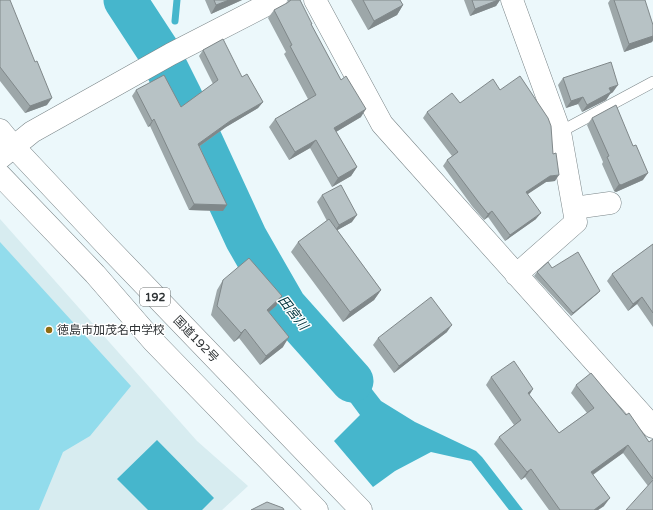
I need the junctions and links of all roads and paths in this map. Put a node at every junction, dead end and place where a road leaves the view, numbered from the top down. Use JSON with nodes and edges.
{"nodes":[{"id":1,"x":276,"y":0,"type":"edge"},
{"id":2,"x":315,"y":0,"type":"edge"},
{"id":3,"x":512,"y":0,"type":"edge"},
{"id":4,"x":653,"y":82,"type":"edge"},
{"id":5,"x":0,"y":130,"type":"edge"},
{"id":6,"x":560,"y":132,"type":"junction"},
{"id":7,"x":7,"y":152,"type":"edge"},
{"id":8,"x":0,"y":175,"type":"edge"},
{"id":9,"x":610,"y":203,"type":"dead end"},
{"id":10,"x":574,"y":208,"type":"junction"},
{"id":11,"x":516,"y":275,"type":"junction"},
{"id":12,"x":653,"y":427,"type":"edge"},
{"id":13,"x":357,"y":506,"type":"edge"},
{"id":14,"x":317,"y":510,"type":"edge"}],
"edges":[{"from":1,"to":7,"type":"main road"},
{"from":2,"to":11,"type":"main road"},
{"from":3,"to":6,"type":"main road"},
{"from":4,"to":6,"type":"lane"},
{"from":5,"to":7,"type":"main road","name":"国道192号","number":"192"},
{"from":6,"to":10,"type":"main road"},
{"from":7,"to":13,"type":"main road","name":"国道192号","number":"192"},
{"from":8,"to":14,"type":"main road","number":"192"},
{"from":9,"to":10,"type":"main road"},
{"from":10,"to":11,"type":"main road"},
{"from":11,"to":12,"type":"main road"}]}
